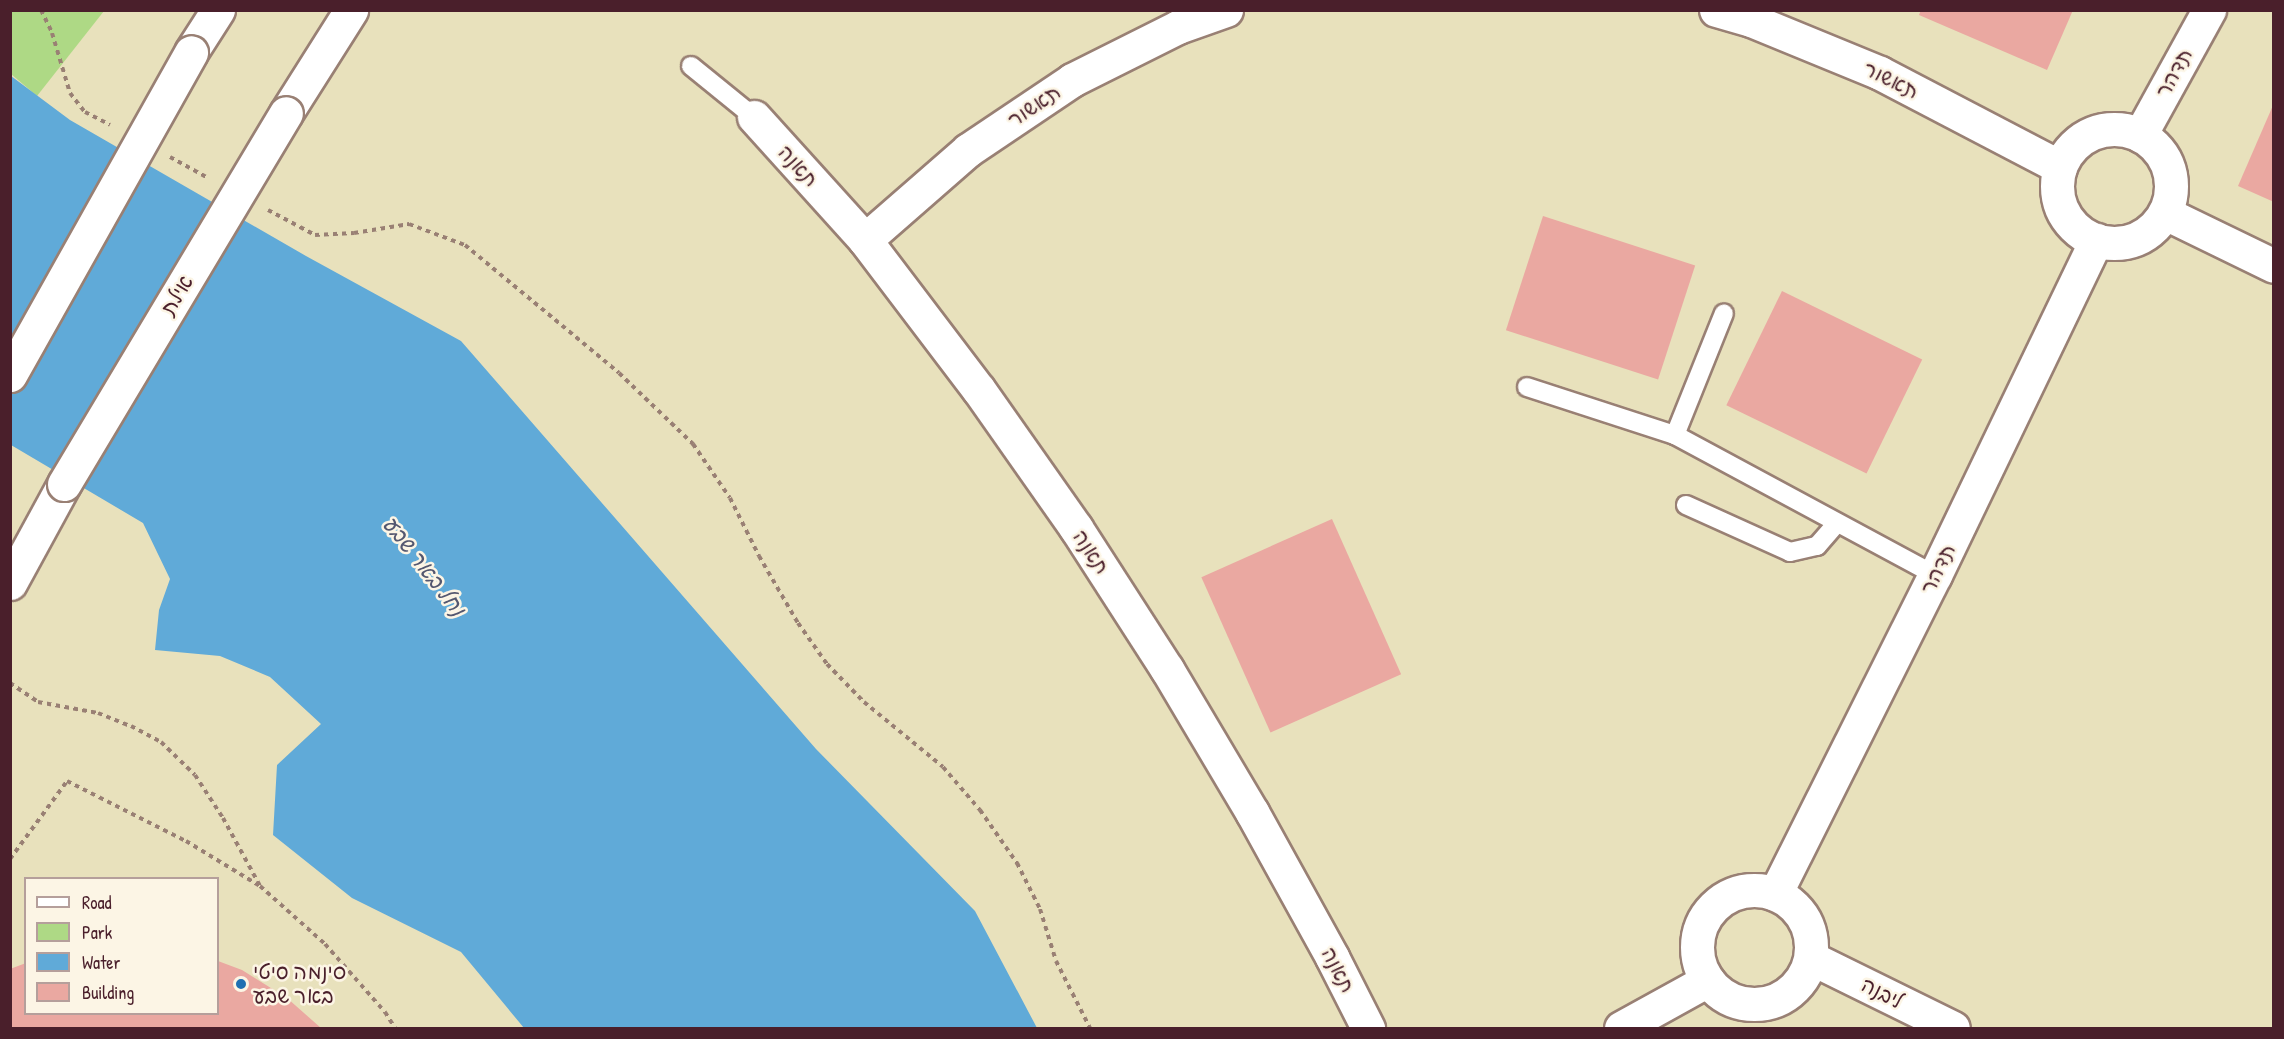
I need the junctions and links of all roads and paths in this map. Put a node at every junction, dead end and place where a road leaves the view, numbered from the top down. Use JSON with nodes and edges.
{"nodes":[{"id":1,"x":41,"y":10,"type":"edge"},
{"id":2,"x":218,"y":10,"type":"edge"},
{"id":3,"x":351,"y":10,"type":"edge"},
{"id":4,"x":1226,"y":10,"type":"edge"},
{"id":5,"x":1716,"y":10,"type":"edge"},
{"id":6,"x":2209,"y":10,"type":"edge"},
{"id":7,"x":691,"y":66,"type":"dead end"},
{"id":8,"x":754,"y":117,"type":"joint"},
{"id":9,"x":116,"y":128,"type":"dead end"},
{"id":10,"x":2140,"y":135,"type":"junction"},
{"id":11,"x":168,"y":156,"type":"dead end"},
{"id":12,"x":2060,"y":167,"type":"junction"},
{"id":13,"x":210,"y":179,"type":"dead end"},
{"id":14,"x":262,"y":207,"type":"dead end"},
{"id":15,"x":2165,"y":213,"type":"junction"},
{"id":16,"x":865,"y":240,"type":"junction"},
{"id":17,"x":2096,"y":240,"type":"junction"},
{"id":18,"x":2274,"y":266,"type":"edge"},
{"id":19,"x":1724,"y":313,"type":"dead end"},
{"id":20,"x":10,"y":375,"type":"edge"},
{"id":21,"x":1527,"y":387,"type":"dead end"},
{"id":22,"x":1675,"y":435,"type":"junction"},
{"id":23,"x":1686,"y":505,"type":"dead end"},
{"id":24,"x":1837,"y":523,"type":"junction"},
{"id":25,"x":1935,"y":575,"type":"junction"},
{"id":26,"x":10,"y":583,"type":"edge"},
{"id":27,"x":10,"y":683,"type":"edge"},
{"id":28,"x":10,"y":859,"type":"edge"},
{"id":29,"x":260,"y":886,"type":"junction"},
{"id":30,"x":1775,"y":894,"type":"junction"},
{"id":31,"x":1811,"y":958,"type":"junction"},
{"id":32,"x":1708,"y":980,"type":"junction"},
{"id":33,"x":395,"y":1029,"type":"edge"},
{"id":34,"x":1090,"y":1029,"type":"edge"},
{"id":35,"x":1368,"y":1029,"type":"edge"},
{"id":36,"x":1621,"y":1029,"type":"edge"},
{"id":37,"x":1953,"y":1029,"type":"edge"}],
"edges":[{"from":1,"to":9,"type":"path"},
{"from":2,"to":20,"type":"main road","bridge":true},
{"from":3,"to":26,"type":"main road","name":"אילת","bridge":true},
{"from":4,"to":16,"type":"main road","name":"תאשור"},
{"from":5,"to":12,"type":"main road","name":"תאשור"},
{"from":6,"to":10,"type":"main road","name":"תדהר"},
{"from":7,"to":8,"type":"lane"},
{"from":8,"to":16,"type":"main road","name":"תאנה"},
{"from":10,"to":12,"type":"main road"},
{"from":10,"to":15,"type":"main road"},
{"from":11,"to":13,"type":"path"},
{"from":12,"to":17,"type":"main road"},
{"from":14,"to":34,"type":"path"},
{"from":15,"to":17,"type":"main road"},
{"from":15,"to":18,"type":"main road"},
{"from":16,"to":35,"type":"main road","name":"תאנה"},
{"from":17,"to":25,"type":"main road","name":"תדהר"},
{"from":19,"to":22,"type":"lane"},
{"from":21,"to":22,"type":"lane"},
{"from":22,"to":24,"type":"lane"},
{"from":23,"to":24,"type":"lane"},
{"from":24,"to":25,"type":"lane"},
{"from":25,"to":30,"type":"main road","name":"תדהר"},
{"from":27,"to":29,"type":"path"},
{"from":28,"to":29,"type":"path"},
{"from":29,"to":33,"type":"path"},
{"from":30,"to":31,"type":"main road"},
{"from":30,"to":32,"type":"main road"},
{"from":31,"to":32,"type":"main road"},
{"from":31,"to":37,"type":"main road","name":"ליבנה"},
{"from":32,"to":36,"type":"main road"}]}
